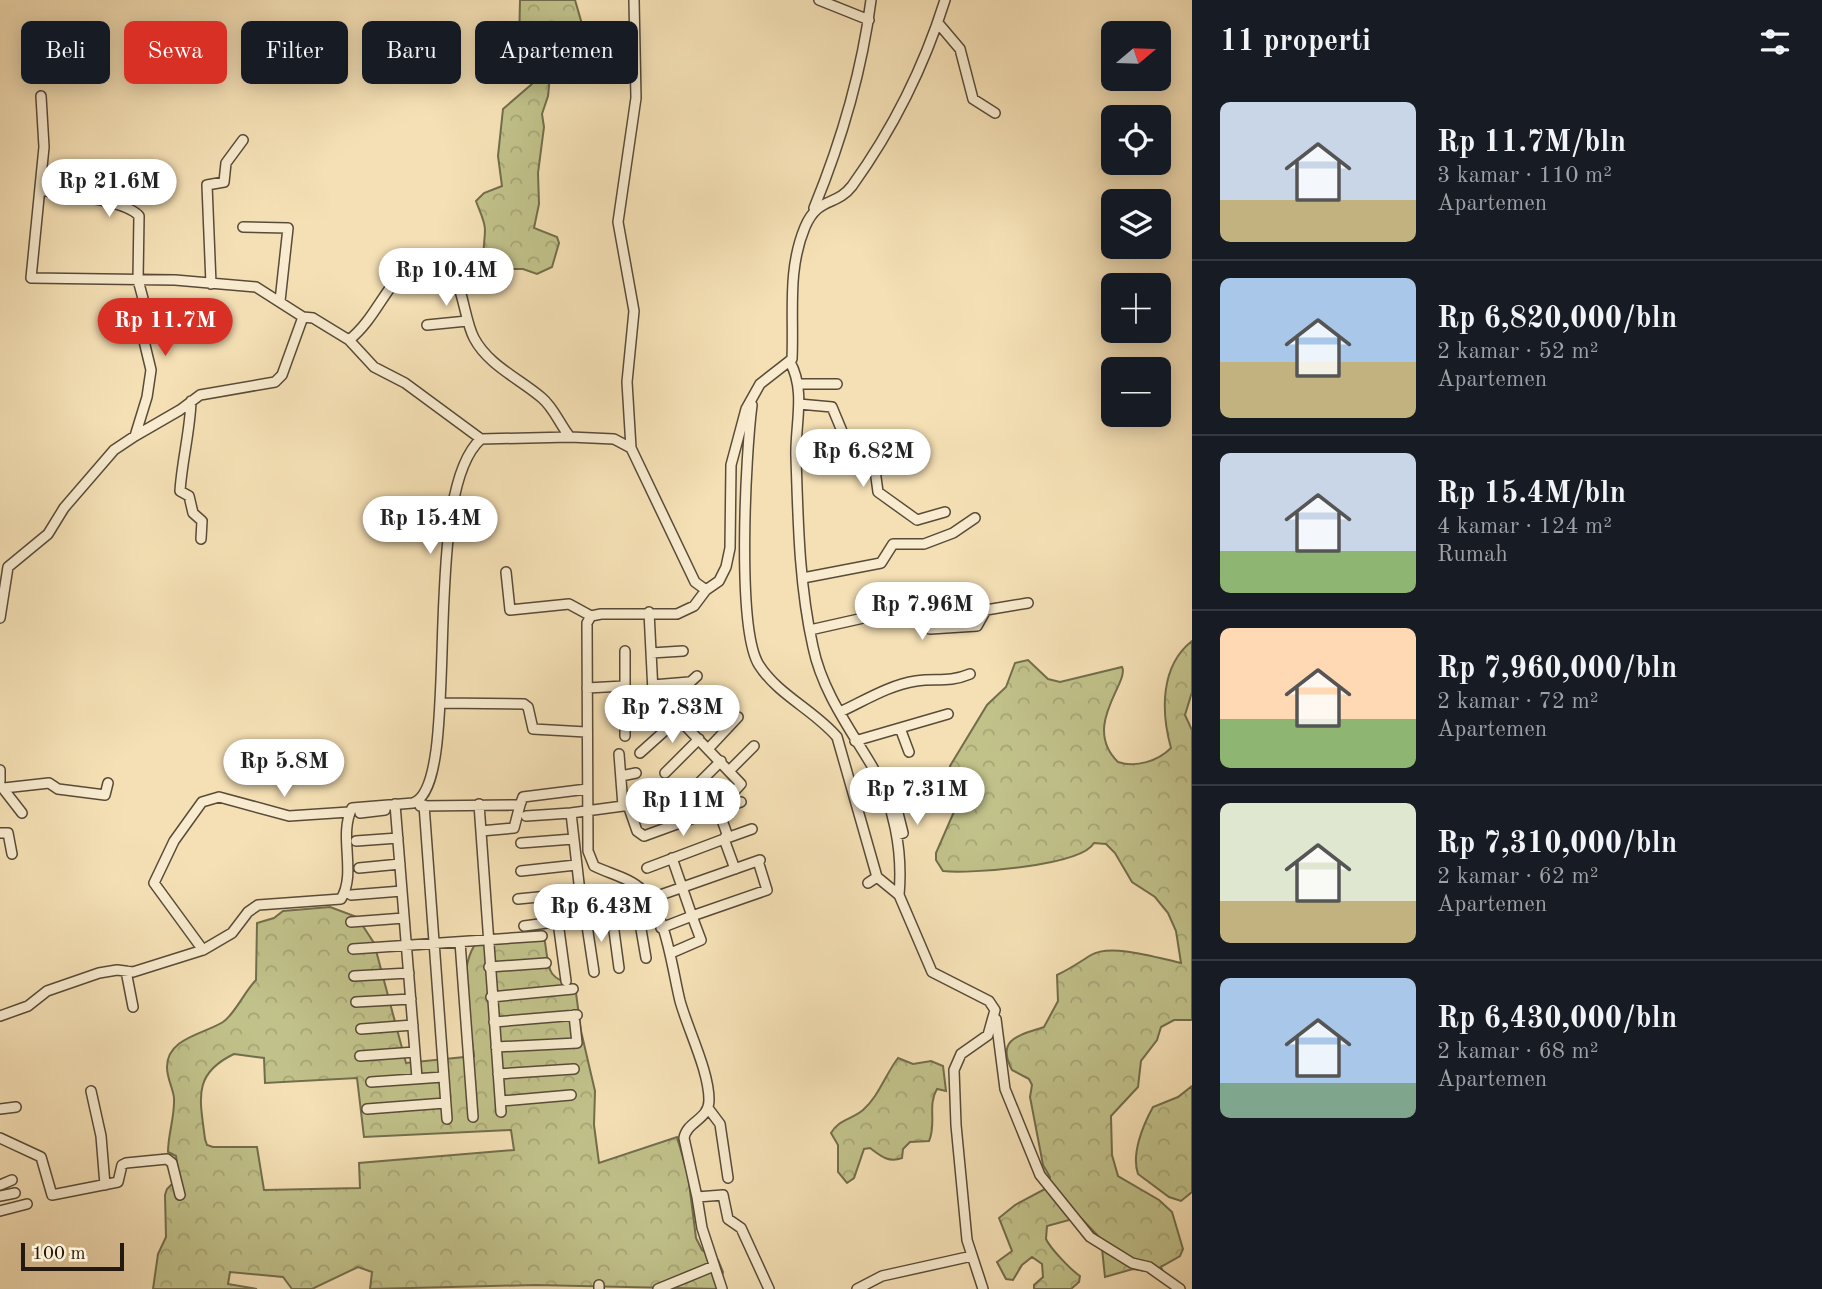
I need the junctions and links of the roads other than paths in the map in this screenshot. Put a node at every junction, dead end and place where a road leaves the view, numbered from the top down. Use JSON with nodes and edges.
{"nodes":[{"id":1,"x":634,"y":0,"type":"edge"},
{"id":2,"x":819,"y":0,"type":"edge"},
{"id":3,"x":871,"y":0,"type":"edge"},
{"id":4,"x":945,"y":0,"type":"edge"},
{"id":5,"x":869,"y":20,"type":"junction"},
{"id":6,"x":938,"y":23,"type":"junction"},
{"id":7,"x":41,"y":96,"type":"dead end"},
{"id":8,"x":995,"y":113,"type":"dead end"},
{"id":9,"x":243,"y":140,"type":"dead end"},
{"id":10,"x":40,"y":190,"type":"junction"},
{"id":11,"x":814,"y":208,"type":"junction"},
{"id":12,"x":243,"y":227,"type":"dead end"},
{"id":13,"x":138,"y":280,"type":"junction"},
{"id":14,"x":211,"y":284,"type":"junction"},
{"id":15,"x":280,"y":301,"type":"junction"},
{"id":16,"x":303,"y":317,"type":"junction"},
{"id":17,"x":467,"y":321,"type":"junction"},
{"id":18,"x":427,"y":325,"type":"dead end"},
{"id":19,"x":349,"y":340,"type":"junction"},
{"id":20,"x":790,"y":362,"type":"junction"},
{"id":21,"x":799,"y":384,"type":"junction"},
{"id":22,"x":837,"y":384,"type":"dead end"},
{"id":23,"x":752,"y":400,"type":"junction"},
{"id":24,"x":191,"y":401,"type":"junction"},
{"id":25,"x":799,"y":404,"type":"junction"},
{"id":26,"x":135,"y":436,"type":"junction"},
{"id":27,"x":570,"y":437,"type":"junction"},
{"id":28,"x":481,"y":439,"type":"junction"},
{"id":29,"x":631,"y":448,"type":"junction"},
{"id":30,"x":945,"y":512,"type":"dead end"},
{"id":31,"x":975,"y":518,"type":"dead end"},
{"id":32,"x":201,"y":539,"type":"dead end"},
{"id":33,"x":506,"y":572,"type":"dead end"},
{"id":34,"x":803,"y":578,"type":"junction"},
{"id":35,"x":706,"y":590,"type":"junction"},
{"id":36,"x":1028,"y":603,"type":"dead end"},
{"id":37,"x":649,"y":612,"type":"junction"},
{"id":38,"x":591,"y":616,"type":"junction"},
{"id":39,"x":0,"y":618,"type":"edge"},
{"id":40,"x":810,"y":630,"type":"junction"},
{"id":41,"x":625,"y":651,"type":"dead end"},
{"id":42,"x":683,"y":651,"type":"dead end"},
{"id":43,"x":651,"y":653,"type":"junction"},
{"id":44,"x":970,"y":674,"type":"dead end"},
{"id":45,"x":587,"y":688,"type":"junction"},
{"id":46,"x":624,"y":689,"type":"junction"},
{"id":47,"x":654,"y":691,"type":"junction"},
{"id":48,"x":721,"y":694,"type":"dead end"},
{"id":49,"x":440,"y":703,"type":"junction"},
{"id":50,"x":665,"y":705,"type":"junction"},
{"id":51,"x":840,"y":712,"type":"junction"},
{"id":52,"x":948,"y":714,"type":"dead end"},
{"id":53,"x":738,"y":717,"type":"dead end"},
{"id":54,"x":679,"y":718,"type":"junction"},
{"id":55,"x":687,"y":726,"type":"junction"},
{"id":56,"x":900,"y":728,"type":"junction"},
{"id":57,"x":586,"y":732,"type":"junction"},
{"id":58,"x":699,"y":739,"type":"junction"},
{"id":59,"x":855,"y":741,"type":"junction"},
{"id":60,"x":754,"y":746,"type":"dead end"},
{"id":61,"x":709,"y":748,"type":"junction"},
{"id":62,"x":909,"y":752,"type":"dead end"},
{"id":63,"x":640,"y":753,"type":"dead end"},
{"id":64,"x":619,"y":754,"type":"dead end"},
{"id":65,"x":721,"y":761,"type":"junction"},
{"id":66,"x":0,"y":770,"type":"edge"},
{"id":67,"x":730,"y":770,"type":"junction"},
{"id":68,"x":636,"y":773,"type":"dead end"},
{"id":69,"x":665,"y":773,"type":"dead end"},
{"id":70,"x":621,"y":776,"type":"junction"},
{"id":71,"x":108,"y":783,"type":"dead end"},
{"id":72,"x":1,"y":785,"type":"edge"},
{"id":73,"x":587,"y":789,"type":"junction"},
{"id":74,"x":690,"y":792,"type":"dead end"},
{"id":75,"x":666,"y":796,"type":"dead end"},
{"id":76,"x":894,"y":797,"type":"dead end"},
{"id":77,"x":741,"y":802,"type":"dead end"},
{"id":78,"x":479,"y":804,"type":"junction"},
{"id":79,"x":424,"y":805,"type":"junction"},
{"id":80,"x":520,"y":805,"type":"junction"},
{"id":81,"x":395,"y":806,"type":"junction"},
{"id":82,"x":626,"y":806,"type":"junction"},
{"id":83,"x":718,"y":809,"type":"junction"},
{"id":84,"x":587,"y":810,"type":"junction"},
{"id":85,"x":349,"y":812,"type":"junction"},
{"id":86,"x":22,"y":813,"type":"dead end"},
{"id":87,"x":360,"y":813,"type":"dead end"},
{"id":88,"x":571,"y":813,"type":"junction"},
{"id":89,"x":526,"y":816,"type":"dead end"},
{"id":90,"x":897,"y":817,"type":"junction"},
{"id":91,"x":752,"y":829,"type":"dead end"},
{"id":92,"x":481,"y":831,"type":"junction"},
{"id":93,"x":0,"y":833,"type":"edge"},
{"id":94,"x":398,"y":838,"type":"junction"},
{"id":95,"x":573,"y":839,"type":"junction"},
{"id":96,"x":724,"y":839,"type":"junction"},
{"id":97,"x":356,"y":841,"type":"dead end"},
{"id":98,"x":521,"y":843,"type":"dead end"},
{"id":99,"x":12,"y":854,"type":"dead end"},
{"id":100,"x":672,"y":858,"type":"junction"},
{"id":101,"x":400,"y":864,"type":"junction"},
{"id":102,"x":576,"y":865,"type":"junction"},
{"id":103,"x":359,"y":868,"type":"dead end"},
{"id":104,"x":647,"y":868,"type":"dead end"},
{"id":105,"x":735,"y":869,"type":"junction"},
{"id":106,"x":521,"y":871,"type":"dead end"},
{"id":107,"x":877,"y":877,"type":"junction"},
{"id":108,"x":868,"y":883,"type":"dead end"},
{"id":109,"x":682,"y":888,"type":"junction"},
{"id":110,"x":402,"y":891,"type":"junction"},
{"id":111,"x":579,"y":893,"type":"junction"},
{"id":112,"x":351,"y":895,"type":"dead end"},
{"id":113,"x":899,"y":895,"type":"junction"},
{"id":114,"x":519,"y":899,"type":"dead end"},
{"id":115,"x":649,"y":899,"type":"junction"},
{"id":116,"x":654,"y":909,"type":"junction"},
{"id":117,"x":639,"y":912,"type":"junction"},
{"id":118,"x":612,"y":916,"type":"junction"},
{"id":119,"x":692,"y":916,"type":"junction"},
{"id":120,"x":404,"y":918,"type":"junction"},
{"id":121,"x":585,"y":919,"type":"junction"},
{"id":122,"x":351,"y":922,"type":"dead end"},
{"id":123,"x":558,"y":922,"type":"junction"},
{"id":124,"x":524,"y":926,"type":"dead end"},
{"id":125,"x":661,"y":928,"type":"junction"},
{"id":126,"x":542,"y":936,"type":"dead end"},
{"id":127,"x":486,"y":941,"type":"junction"},
{"id":128,"x":460,"y":943,"type":"junction"},
{"id":129,"x":434,"y":944,"type":"junction"},
{"id":130,"x":406,"y":945,"type":"junction"},
{"id":131,"x":353,"y":949,"type":"dead end"},
{"id":132,"x":203,"y":950,"type":"junction"},
{"id":133,"x":671,"y":953,"type":"junction"},
{"id":134,"x":646,"y":958,"type":"dead end"},
{"id":135,"x":546,"y":964,"type":"dead end"},
{"id":136,"x":489,"y":967,"type":"junction"},
{"id":137,"x":619,"y":968,"type":"dead end"},
{"id":138,"x":127,"y":971,"type":"junction"},
{"id":139,"x":409,"y":972,"type":"junction"},
{"id":140,"x":594,"y":972,"type":"dead end"},
{"id":141,"x":354,"y":976,"type":"dead end"},
{"id":142,"x":491,"y":997,"type":"junction"},
{"id":143,"x":411,"y":999,"type":"junction"},
{"id":144,"x":356,"y":1002,"type":"dead end"},
{"id":145,"x":133,"y":1007,"type":"dead end"},
{"id":146,"x":0,"y":1016,"type":"edge"},
{"id":147,"x":996,"y":1017,"type":"junction"},
{"id":148,"x":494,"y":1023,"type":"junction"},
{"id":149,"x":413,"y":1026,"type":"junction"},
{"id":150,"x":361,"y":1029,"type":"dead end"},
{"id":151,"x":496,"y":1047,"type":"junction"},
{"id":152,"x":415,"y":1052,"type":"junction"},
{"id":153,"x":360,"y":1056,"type":"dead end"},
{"id":154,"x":575,"y":1069,"type":"dead end"},
{"id":155,"x":498,"y":1074,"type":"junction"},
{"id":156,"x":443,"y":1077,"type":"junction"},
{"id":157,"x":417,"y":1078,"type":"junction"},
{"id":158,"x":371,"y":1082,"type":"dead end"},
{"id":159,"x":91,"y":1091,"type":"dead end"},
{"id":160,"x":571,"y":1096,"type":"dead end"},
{"id":161,"x":500,"y":1101,"type":"junction"},
{"id":162,"x":445,"y":1103,"type":"junction"},
{"id":163,"x":16,"y":1107,"type":"dead end"},
{"id":164,"x":708,"y":1108,"type":"junction"},
{"id":165,"x":0,"y":1109,"type":"edge"},
{"id":166,"x":367,"y":1109,"type":"dead end"},
{"id":167,"x":501,"y":1112,"type":"dead end"},
{"id":168,"x":473,"y":1116,"type":"dead end"},
{"id":169,"x":447,"y":1119,"type":"dead end"},
{"id":170,"x":0,"y":1138,"type":"edge"},
{"id":171,"x":728,"y":1178,"type":"dead end"},
{"id":172,"x":12,"y":1180,"type":"dead end"},
{"id":173,"x":0,"y":1185,"type":"edge"},
{"id":174,"x":105,"y":1185,"type":"junction"},
{"id":175,"x":15,"y":1193,"type":"dead end"},
{"id":176,"x":180,"y":1195,"type":"dead end"},
{"id":177,"x":0,"y":1196,"type":"edge"},
{"id":178,"x":698,"y":1197,"type":"junction"},
{"id":179,"x":27,"y":1204,"type":"dead end"},
{"id":180,"x":0,"y":1211,"type":"edge"},
{"id":181,"x":972,"y":1255,"type":"junction"},
{"id":182,"x":714,"y":1266,"type":"junction"},
{"id":183,"x":658,"y":1289,"type":"edge"},
{"id":184,"x":722,"y":1289,"type":"edge"},
{"id":185,"x":769,"y":1289,"type":"edge"},
{"id":186,"x":857,"y":1289,"type":"edge"},
{"id":187,"x":983,"y":1289,"type":"edge"},
{"id":188,"x":1180,"y":1289,"type":"edge"}],
"edges":[{"from":1,"to":29,"type":"street"},
{"from":2,"to":5,"type":"street"},
{"from":3,"to":5,"type":"street"},
{"from":4,"to":6,"type":"street"},
{"from":5,"to":11,"type":"street"},
{"from":6,"to":8,"type":"street"},
{"from":6,"to":11,"type":"street"},
{"from":7,"to":10,"type":"street"},
{"from":9,"to":14,"type":"street"},
{"from":10,"to":13,"type":"street"},
{"from":10,"to":13,"type":"street"},
{"from":11,"to":20,"type":"street"},
{"from":12,"to":15,"type":"street"},
{"from":13,"to":14,"type":"street"},
{"from":13,"to":26,"type":"street"},
{"from":14,"to":15,"type":"street"},
{"from":15,"to":16,"type":"street"},
{"from":16,"to":19,"type":"street"},
{"from":16,"to":24,"type":"street"},
{"from":17,"to":18,"type":"street"},
{"from":17,"to":19,"type":"street"},
{"from":17,"to":27,"type":"street"},
{"from":19,"to":28,"type":"street"},
{"from":20,"to":21,"type":"street"},
{"from":20,"to":23,"type":"street"},
{"from":21,"to":22,"type":"street"},
{"from":21,"to":25,"type":"street"},
{"from":23,"to":35,"type":"street"},
{"from":23,"to":107,"type":"street"},
{"from":24,"to":26,"type":"street"},
{"from":24,"to":32,"type":"street"},
{"from":25,"to":30,"type":"street"},
{"from":25,"to":34,"type":"street"},
{"from":26,"to":39,"type":"street"},
{"from":27,"to":28,"type":"street"},
{"from":27,"to":29,"type":"street"},
{"from":28,"to":49,"type":"street"},
{"from":29,"to":35,"type":"street"},
{"from":31,"to":34,"type":"street"},
{"from":33,"to":38,"type":"street"},
{"from":34,"to":40,"type":"street"},
{"from":35,"to":37,"type":"street"},
{"from":36,"to":40,"type":"street"},
{"from":37,"to":38,"type":"street"},
{"from":37,"to":43,"type":"street"},
{"from":38,"to":45,"type":"street"},
{"from":40,"to":51,"type":"street"},
{"from":41,"to":46,"type":"street"},
{"from":42,"to":43,"type":"street"},
{"from":43,"to":47,"type":"street"},
{"from":44,"to":51,"type":"street"},
{"from":45,"to":46,"type":"street"},
{"from":45,"to":57,"type":"street"},
{"from":46,"to":47,"type":"street"},
{"from":46,"to":47,"type":"street"},
{"from":47,"to":50,"type":"street"},
{"from":47,"to":50,"type":"street"},
{"from":48,"to":55,"type":"street"},
{"from":49,"to":57,"type":"street"},
{"from":49,"to":81,"type":"street"},
{"from":50,"to":54,"type":"street"},
{"from":51,"to":59,"type":"street"},
{"from":52,"to":56,"type":"street"},
{"from":53,"to":61,"type":"street"},
{"from":54,"to":55,"type":"street"},
{"from":54,"to":63,"type":"street"},
{"from":55,"to":58,"type":"street"},
{"from":56,"to":59,"type":"street"},
{"from":56,"to":62,"type":"street"},
{"from":57,"to":73,"type":"street"},
{"from":58,"to":61,"type":"street"},
{"from":58,"to":69,"type":"street"},
{"from":59,"to":90,"type":"street"},
{"from":60,"to":67,"type":"street"},
{"from":61,"to":65,"type":"street"},
{"from":64,"to":70,"type":"street"},
{"from":65,"to":67,"type":"street"},
{"from":65,"to":74,"type":"street"},
{"from":66,"to":72,"type":"street"},
{"from":67,"to":83,"type":"street"},
{"from":68,"to":70,"type":"street"},
{"from":70,"to":82,"type":"street"},
{"from":71,"to":72,"type":"street"},
{"from":72,"to":86,"type":"street"},
{"from":73,"to":80,"type":"street"},
{"from":73,"to":84,"type":"street"},
{"from":75,"to":82,"type":"street"},
{"from":76,"to":90,"type":"street"},
{"from":77,"to":83,"type":"street"},
{"from":78,"to":79,"type":"street"},
{"from":78,"to":80,"type":"street"},
{"from":78,"to":92,"type":"street"},
{"from":79,"to":81,"type":"street"},
{"from":79,"to":129,"type":"street"},
{"from":80,"to":92,"type":"street"},
{"from":81,"to":85,"type":"street"},
{"from":81,"to":87,"type":"street"},
{"from":81,"to":94,"type":"street"},
{"from":82,"to":83,"type":"street"},
{"from":82,"to":84,"type":"street"},
{"from":83,"to":96,"type":"street"},
{"from":84,"to":88,"type":"street"},
{"from":84,"to":115,"type":"street"},
{"from":85,"to":132,"type":"street"},
{"from":85,"to":132,"type":"street"},
{"from":88,"to":89,"type":"street"},
{"from":88,"to":95,"type":"street"},
{"from":90,"to":113,"type":"street"},
{"from":91,"to":96,"type":"street"},
{"from":92,"to":127,"type":"street"},
{"from":93,"to":99,"type":"street"},
{"from":94,"to":97,"type":"street"},
{"from":94,"to":101,"type":"street"},
{"from":95,"to":98,"type":"street"},
{"from":95,"to":102,"type":"street"},
{"from":96,"to":100,"type":"street"},
{"from":96,"to":105,"type":"street"},
{"from":100,"to":104,"type":"street"},
{"from":100,"to":109,"type":"street"},
{"from":101,"to":103,"type":"street"},
{"from":101,"to":110,"type":"street"},
{"from":102,"to":106,"type":"street"},
{"from":102,"to":111,"type":"street"},
{"from":105,"to":109,"type":"street"},
{"from":105,"to":119,"type":"street"},
{"from":107,"to":108,"type":"street"},
{"from":107,"to":113,"type":"street"},
{"from":109,"to":115,"type":"street"},
{"from":109,"to":119,"type":"street"},
{"from":110,"to":112,"type":"street"},
{"from":110,"to":120,"type":"street"},
{"from":111,"to":114,"type":"street"},
{"from":111,"to":121,"type":"street"},
{"from":113,"to":147,"type":"street"},
{"from":115,"to":116,"type":"street"},
{"from":116,"to":117,"type":"street"},
{"from":116,"to":125,"type":"street"},
{"from":117,"to":118,"type":"street"},
{"from":117,"to":134,"type":"street"},
{"from":118,"to":121,"type":"street"},
{"from":118,"to":137,"type":"street"},
{"from":119,"to":125,"type":"street"},
{"from":119,"to":133,"type":"street"},
{"from":120,"to":122,"type":"street"},
{"from":120,"to":130,"type":"street"},
{"from":121,"to":123,"type":"street"},
{"from":121,"to":140,"type":"street"},
{"from":123,"to":124,"type":"street"},
{"from":123,"to":142,"type":"street"},
{"from":125,"to":133,"type":"street"},
{"from":126,"to":127,"type":"street"},
{"from":127,"to":128,"type":"street"},
{"from":127,"to":136,"type":"street"},
{"from":128,"to":129,"type":"street"},
{"from":128,"to":168,"type":"street"},
{"from":129,"to":130,"type":"street"},
{"from":129,"to":156,"type":"street"},
{"from":130,"to":131,"type":"street"},
{"from":130,"to":139,"type":"street"},
{"from":132,"to":138,"type":"street"},
{"from":133,"to":164,"type":"street"},
{"from":135,"to":136,"type":"street"},
{"from":136,"to":142,"type":"street"},
{"from":138,"to":145,"type":"street"},
{"from":138,"to":146,"type":"street"},
{"from":139,"to":141,"type":"street"},
{"from":139,"to":143,"type":"street"},
{"from":142,"to":148,"type":"street"},
{"from":143,"to":144,"type":"street"},
{"from":143,"to":149,"type":"street"},
{"from":147,"to":181,"type":"street"},
{"from":147,"to":188,"type":"street"},
{"from":148,"to":151,"type":"street"},
{"from":148,"to":151,"type":"street"},
{"from":149,"to":150,"type":"street"},
{"from":149,"to":152,"type":"street"},
{"from":151,"to":155,"type":"street"},
{"from":152,"to":153,"type":"street"},
{"from":152,"to":157,"type":"street"},
{"from":154,"to":155,"type":"street"},
{"from":155,"to":161,"type":"street"},
{"from":156,"to":157,"type":"street"},
{"from":156,"to":162,"type":"street"},
{"from":157,"to":158,"type":"street"},
{"from":159,"to":174,"type":"street"},
{"from":160,"to":161,"type":"street"},
{"from":161,"to":167,"type":"street"},
{"from":162,"to":166,"type":"street"},
{"from":162,"to":169,"type":"street"},
{"from":163,"to":165,"type":"street"},
{"from":164,"to":171,"type":"street"},
{"from":164,"to":178,"type":"street"},
{"from":170,"to":174,"type":"street"},
{"from":172,"to":173,"type":"street"},
{"from":174,"to":176,"type":"street"},
{"from":175,"to":177,"type":"street"},
{"from":178,"to":182,"type":"street"},
{"from":178,"to":185,"type":"street"},
{"from":179,"to":180,"type":"street"},
{"from":181,"to":186,"type":"street"},
{"from":181,"to":187,"type":"street"},
{"from":182,"to":183,"type":"street"},
{"from":182,"to":184,"type":"street"}]}
